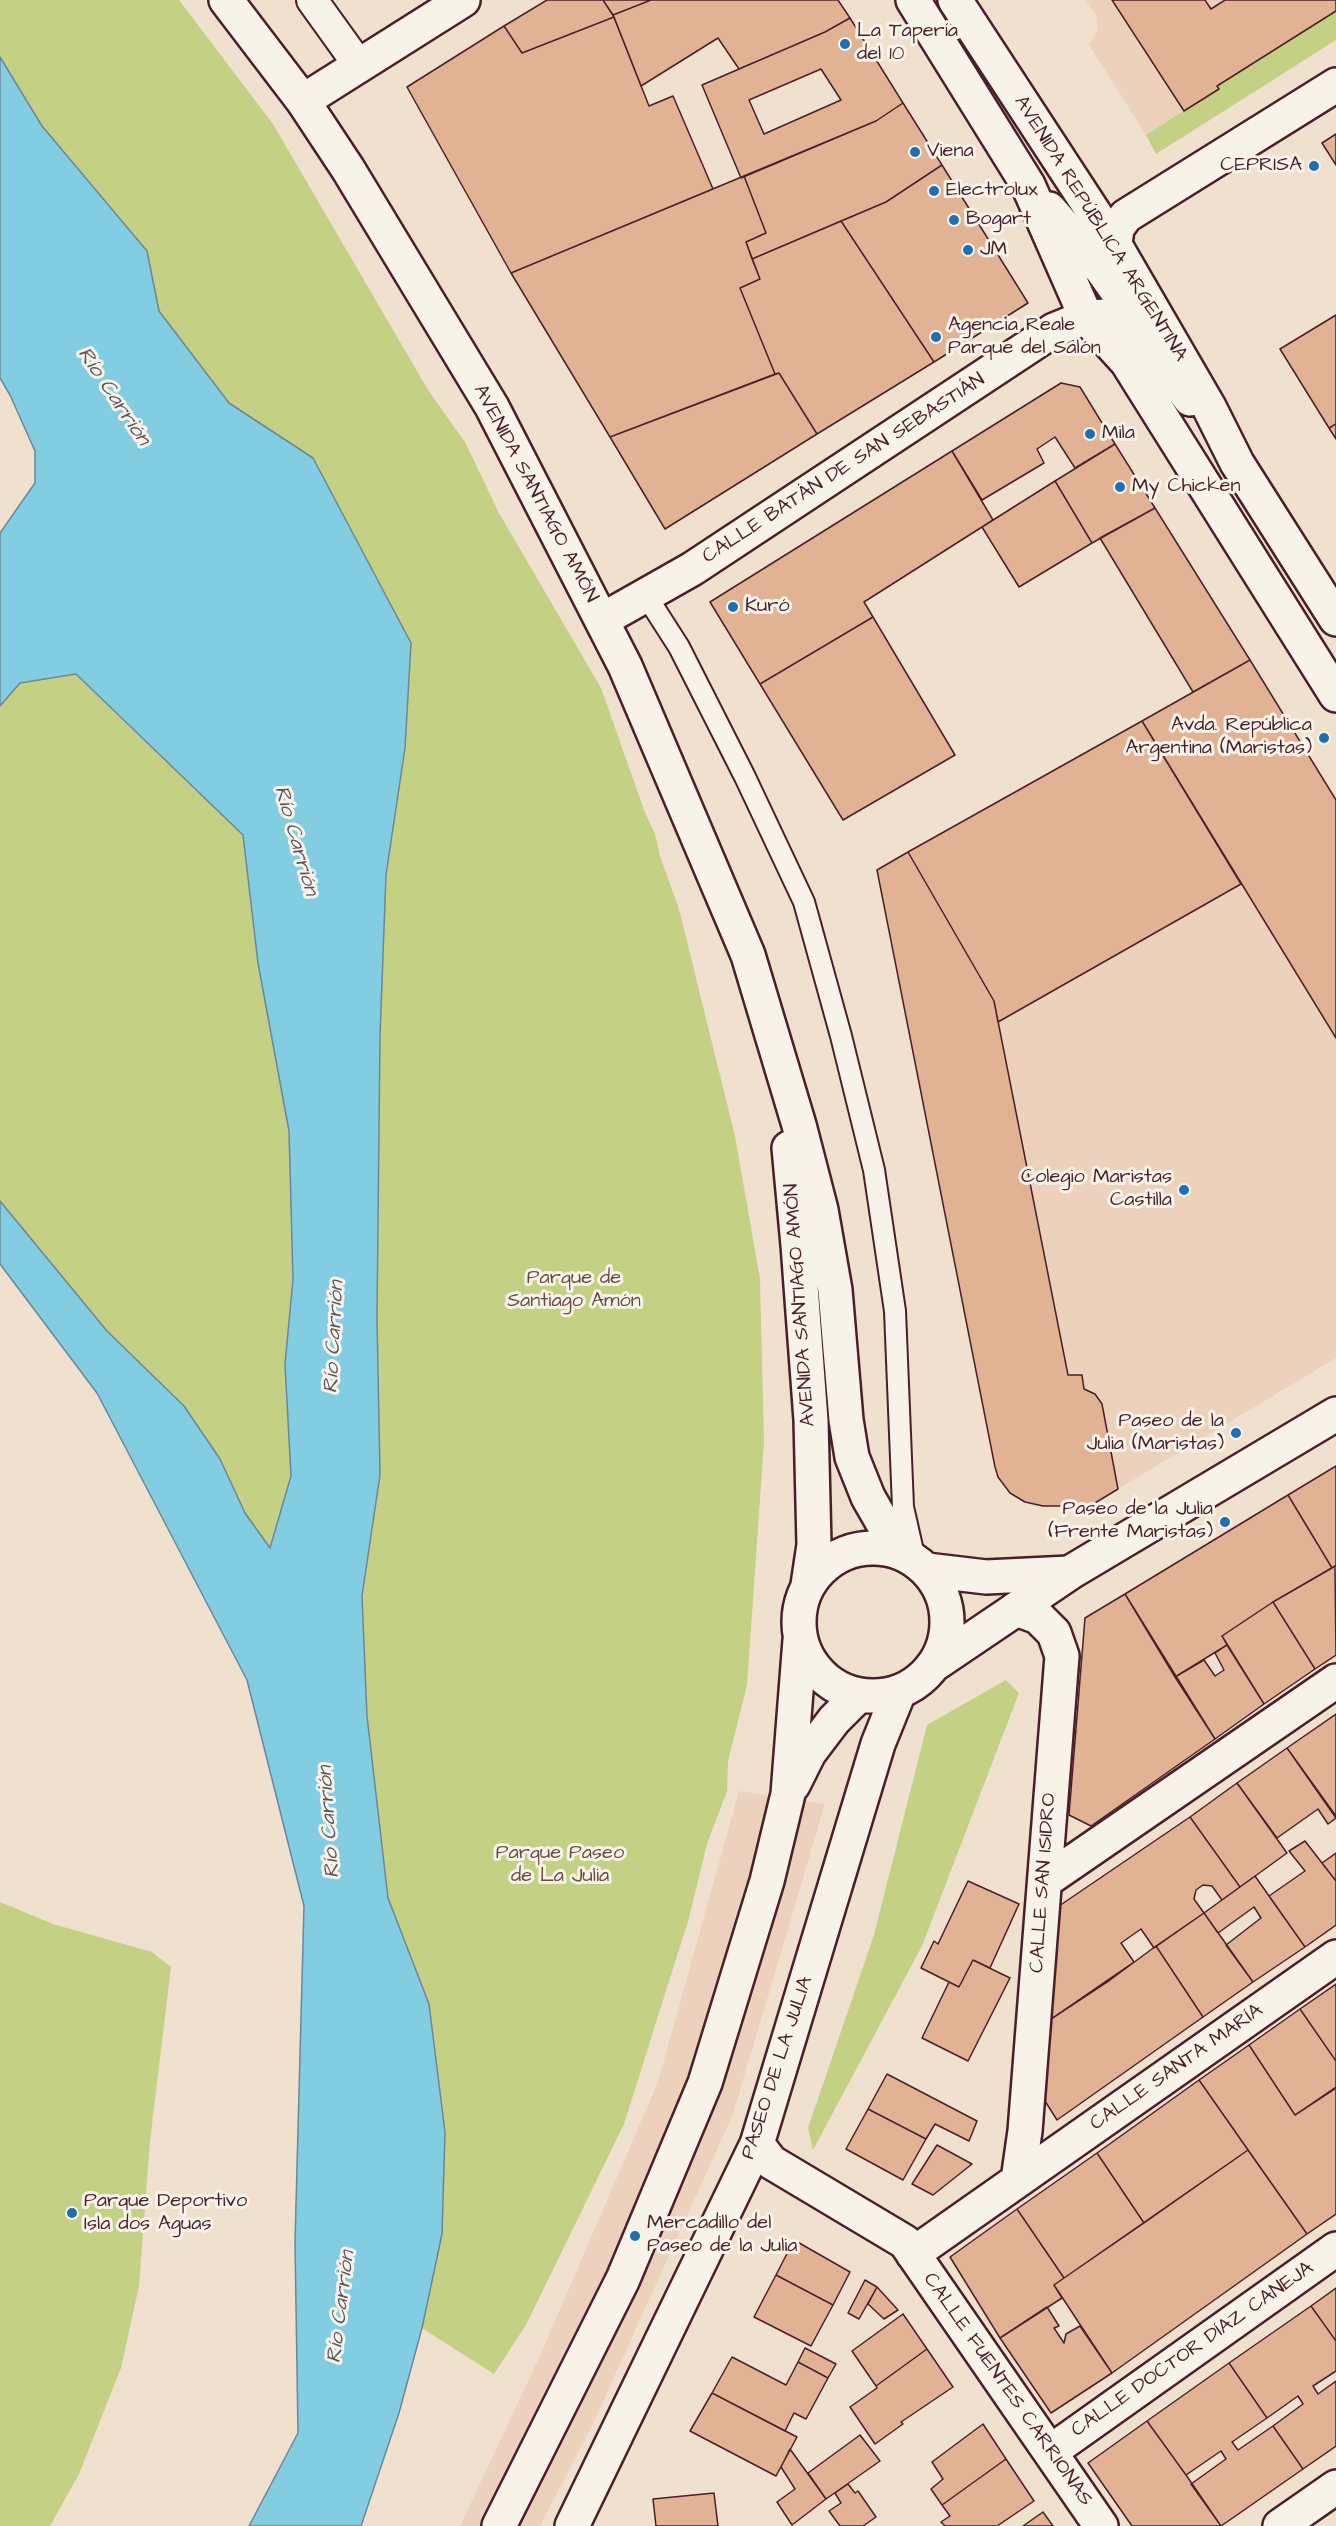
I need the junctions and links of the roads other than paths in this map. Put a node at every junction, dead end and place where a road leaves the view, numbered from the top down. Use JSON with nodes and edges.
{"nodes":[{"id":1,"x":226,"y":0,"type":"edge"},
{"id":2,"x":312,"y":0,"type":"edge"},
{"id":3,"x":463,"y":0,"type":"edge"},
{"id":4,"x":913,"y":0,"type":"edge"},
{"id":5,"x":955,"y":0,"type":"edge"},
{"id":6,"x":358,"y":64,"type":"junction"},
{"id":7,"x":1336,"y":86,"type":"edge"},
{"id":8,"x":303,"y":101,"type":"junction"},
{"id":9,"x":1028,"y":185,"type":"junction"},
{"id":10,"x":1115,"y":245,"type":"junction"},
{"id":11,"x":1086,"y":317,"type":"junction"},
{"id":12,"x":1138,"y":328,"type":"junction"},
{"id":13,"x":1238,"y":463,"type":"junction"},
{"id":14,"x":645,"y":598,"type":"junction"},
{"id":15,"x":1336,"y":619,"type":"edge"},
{"id":16,"x":602,"y":620,"type":"junction"},
{"id":17,"x":1336,"y":695,"type":"edge"},
{"id":18,"x":769,"y":1028,"type":"junction"},
{"id":19,"x":1336,"y":1414,"type":"edge"},
{"id":20,"x":914,"y":1560,"type":"junction"},
{"id":21,"x":1071,"y":1572,"type":"junction"},
{"id":22,"x":808,"y":1585,"type":"junction"},
{"id":23,"x":1016,"y":1609,"type":"junction"},
{"id":24,"x":800,"y":1640,"type":"junction"},
{"id":25,"x":935,"y":1664,"type":"junction"},
{"id":26,"x":1336,"y":1681,"type":"edge"},
{"id":27,"x":899,"y":1692,"type":"junction"},
{"id":28,"x":860,"y":1695,"type":"junction"},
{"id":29,"x":788,"y":1794,"type":"junction"},
{"id":30,"x":1045,"y":1881,"type":"junction"},
{"id":31,"x":1336,"y":1957,"type":"edge"},
{"id":32,"x":757,"y":2144,"type":"junction"},
{"id":33,"x":1018,"y":2180,"type":"junction"},
{"id":34,"x":1336,"y":2249,"type":"edge"},
{"id":35,"x":913,"y":2254,"type":"junction"},
{"id":36,"x":1050,"y":2452,"type":"junction"},
{"id":37,"x":1336,"y":2487,"type":"edge"},
{"id":38,"x":499,"y":2526,"type":"edge"},
{"id":39,"x":572,"y":2526,"type":"edge"},
{"id":40,"x":1101,"y":2526,"type":"edge"},
{"id":41,"x":1280,"y":2526,"type":"edge"}],
"edges":[{"from":1,"to":8,"type":"street","name":"AVENIDA SANTIAGO AMÓN"},
{"from":2,"to":6,"type":"street"},
{"from":3,"to":6,"type":"street"},
{"from":4,"to":9,"type":"street","name":"AVENIDA REPÚBLICA ARGENTINA"},
{"from":5,"to":10,"type":"street","name":"AVENIDA REPÚBLICA ARGENTINA"},
{"from":6,"to":8,"type":"street"},
{"from":7,"to":10,"type":"street"},
{"from":8,"to":16,"type":"street","name":"AVENIDA SANTIAGO AMÓN"},
{"from":9,"to":11,"type":"street","name":"AVENIDA REPÚBLICA ARGENTINA"},
{"from":9,"to":12,"type":"street","name":"AVENIDA REPÚBLICA ARGENTINA"},
{"from":10,"to":13,"type":"street","name":"AVENIDA REPÚBLICA ARGENTINA"},
{"from":11,"to":12,"type":"street","name":"AVENIDA REPÚBLICA ARGENTINA"},
{"from":11,"to":14,"type":"street","name":"CALLE BATÁN DE SAN SEBASTIÁN"},
{"from":11,"to":17,"type":"street","name":"AVENIDA REPÚBLICA ARGENTINA"},
{"from":12,"to":13,"type":"street","name":"AVENIDA REPÚBLICA ARGENTINA"},
{"from":13,"to":15,"type":"street","name":"AVENIDA REPÚBLICA ARGENTINA"},
{"from":14,"to":16,"type":"street","name":"CALLE BATÁN DE SAN SEBASTIÁN"},
{"from":14,"to":20,"type":"lane"},
{"from":16,"to":18,"type":"street","name":"AVENIDA SANTIAGO AMÓN"},
{"from":18,"to":20,"type":"street","name":"AVENIDA SANTIAGO AMÓN"},
{"from":18,"to":22,"type":"street","name":"AVENIDA SANTIAGO AMÓN"},
{"from":19,"to":21,"type":"street"},
{"from":20,"to":21,"type":"street"},
{"from":20,"to":22,"type":"street"},
{"from":20,"to":25,"type":"street"},
{"from":21,"to":23,"type":"street"},
{"from":22,"to":24,"type":"street"},
{"from":23,"to":25,"type":"street"},
{"from":23,"to":30,"type":"street","name":"CALLE SAN ISIDRO"},
{"from":24,"to":28,"type":"street"},
{"from":24,"to":29,"type":"street"},
{"from":25,"to":27,"type":"street"},
{"from":26,"to":30,"type":"street"},
{"from":27,"to":28,"type":"street"},
{"from":27,"to":32,"type":"street","name":"PASEO DE LA JULIA"},
{"from":28,"to":29,"type":"street"},
{"from":29,"to":38,"type":"street"},
{"from":30,"to":33,"type":"street","name":"CALLE SAN ISIDRO"},
{"from":31,"to":33,"type":"street","name":"CALLE SANTA MARÍA"},
{"from":32,"to":35,"type":"street","name":"CALLE FUENTES CARRIONAS"},
{"from":32,"to":39,"type":"street","name":"PASEO DE LA JULIA"},
{"from":33,"to":35,"type":"street","name":"CALLE SANTA MARÍA"},
{"from":34,"to":36,"type":"street","name":"CALLE DOCTOR DÍAZ CANEJA"},
{"from":35,"to":36,"type":"street","name":"CALLE FUENTES CARRIONAS"},
{"from":36,"to":40,"type":"street","name":"CALLE FUENTES CARRIONAS"},
{"from":37,"to":41,"type":"street"}]}
